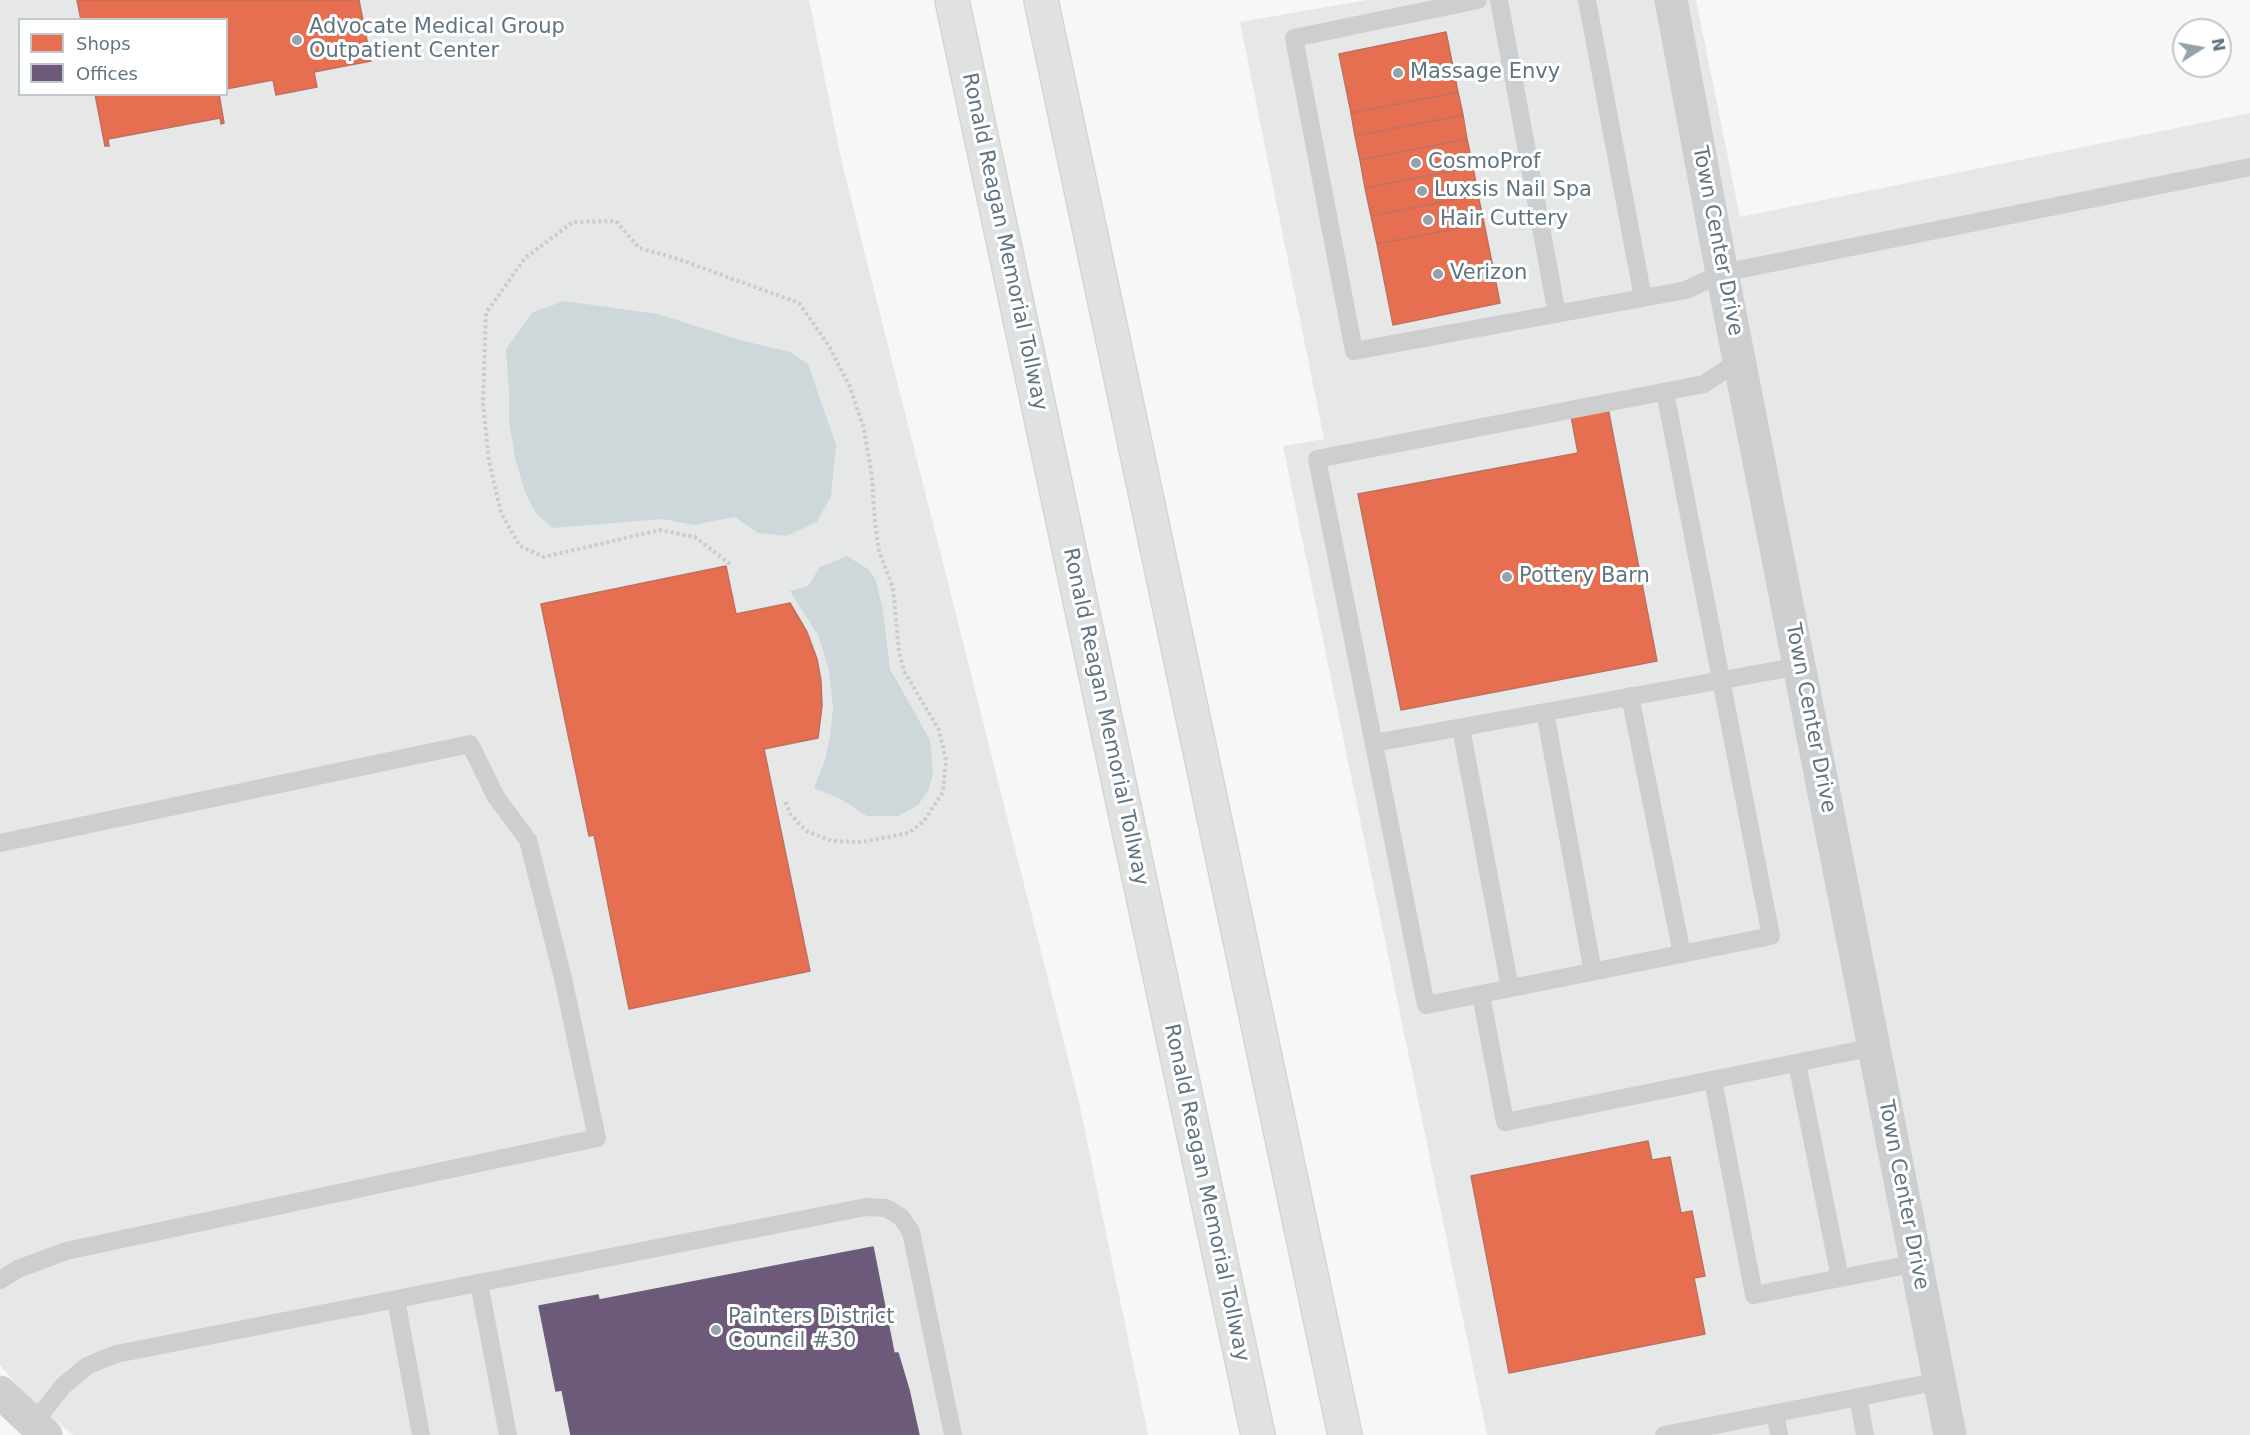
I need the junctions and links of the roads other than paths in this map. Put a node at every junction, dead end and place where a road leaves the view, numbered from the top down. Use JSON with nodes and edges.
{"nodes":[{"id":1,"x":952,"y":0,"type":"edge"},
{"id":2,"x":1041,"y":0,"type":"edge"},
{"id":3,"x":1478,"y":0,"type":"edge"},
{"id":4,"x":1499,"y":0,"type":"edge"},
{"id":5,"x":1587,"y":0,"type":"edge"},
{"id":6,"x":1671,"y":0,"type":"edge"},
{"id":7,"x":2250,"y":167,"type":"edge"},
{"id":8,"x":1722,"y":273,"type":"junction"},
{"id":9,"x":1643,"y":298,"type":"junction"},
{"id":10,"x":1557,"y":314,"type":"junction"},
{"id":11,"x":1740,"y":360,"type":"junction"},
{"id":12,"x":1665,"y":392,"type":"junction"},
{"id":13,"x":1800,"y":666,"type":"junction"},
{"id":14,"x":1721,"y":680,"type":"junction"},
{"id":15,"x":1630,"y":696,"type":"junction"},
{"id":16,"x":1545,"y":712,"type":"junction"},
{"id":17,"x":1461,"y":728,"type":"junction"},
{"id":18,"x":1374,"y":743,"type":"junction"},
{"id":19,"x":0,"y":843,"type":"edge"},
{"id":20,"x":1682,"y":954,"type":"junction"},
{"id":21,"x":1593,"y":972,"type":"junction"},
{"id":22,"x":1510,"y":988,"type":"junction"},
{"id":23,"x":1481,"y":994,"type":"junction"},
{"id":24,"x":1874,"y":1047,"type":"junction"},
{"id":25,"x":1797,"y":1063,"type":"junction"},
{"id":26,"x":1713,"y":1080,"type":"junction"},
{"id":27,"x":1917,"y":1263,"type":"junction"},
{"id":28,"x":1840,"y":1278,"type":"junction"},
{"id":29,"x":0,"y":1280,"type":"edge"},
{"id":30,"x":479,"y":1283,"type":"junction"},
{"id":31,"x":396,"y":1300,"type":"junction"},
{"id":32,"x":1940,"y":1381,"type":"junction"},
{"id":33,"x":0,"y":1392,"type":"edge"},
{"id":34,"x":1858,"y":1397,"type":"junction"},
{"id":35,"x":1775,"y":1413,"type":"junction"},
{"id":36,"x":39,"y":1430,"type":"edge"},
{"id":37,"x":421,"y":1435,"type":"edge"},
{"id":38,"x":508,"y":1435,"type":"edge"},
{"id":39,"x":953,"y":1435,"type":"edge"},
{"id":40,"x":1258,"y":1435,"type":"edge"},
{"id":41,"x":1346,"y":1435,"type":"edge"},
{"id":42,"x":1664,"y":1435,"type":"edge"},
{"id":43,"x":1779,"y":1435,"type":"edge"},
{"id":44,"x":1865,"y":1435,"type":"edge"},
{"id":45,"x":1950,"y":1435,"type":"edge"}],
"edges":[{"from":1,"to":40,"type":"highway","name":"Ronald Reagan Memorial Tollway"},
{"from":2,"to":41,"type":"highway"},
{"from":3,"to":10,"type":"lane"},
{"from":4,"to":10,"type":"lane"},
{"from":5,"to":9,"type":"lane"},
{"from":6,"to":8,"type":"street","name":"Town Center Drive"},
{"from":7,"to":8,"type":"lane"},
{"from":8,"to":9,"type":"lane"},
{"from":8,"to":11,"type":"street","name":"Town Center Drive"},
{"from":9,"to":10,"type":"lane"},
{"from":11,"to":12,"type":"lane"},
{"from":11,"to":13,"type":"street","name":"Town Center Drive"},
{"from":12,"to":14,"type":"lane"},
{"from":12,"to":18,"type":"lane"},
{"from":13,"to":14,"type":"lane"},
{"from":13,"to":24,"type":"street","name":"Town Center Drive"},
{"from":14,"to":15,"type":"lane"},
{"from":14,"to":20,"type":"lane"},
{"from":15,"to":16,"type":"lane"},
{"from":15,"to":20,"type":"lane"},
{"from":16,"to":17,"type":"lane"},
{"from":16,"to":21,"type":"lane"},
{"from":17,"to":18,"type":"lane"},
{"from":17,"to":22,"type":"lane"},
{"from":18,"to":23,"type":"lane"},
{"from":19,"to":29,"type":"lane"},
{"from":20,"to":21,"type":"lane"},
{"from":21,"to":22,"type":"lane"},
{"from":22,"to":23,"type":"lane"},
{"from":23,"to":26,"type":"lane"},
{"from":24,"to":25,"type":"lane"},
{"from":24,"to":27,"type":"street","name":"Town Center Drive"},
{"from":25,"to":26,"type":"lane"},
{"from":25,"to":28,"type":"lane"},
{"from":26,"to":28,"type":"lane"},
{"from":27,"to":28,"type":"lane"},
{"from":27,"to":32,"type":"street","name":"Town Center Drive"},
{"from":30,"to":31,"type":"lane"},
{"from":30,"to":38,"type":"lane"},
{"from":30,"to":39,"type":"lane"},
{"from":31,"to":36,"type":"lane"},
{"from":31,"to":37,"type":"lane"},
{"from":32,"to":34,"type":"lane"},
{"from":32,"to":45,"type":"street","name":"Town Center Drive"},
{"from":33,"to":36,"type":"street"},
{"from":34,"to":35,"type":"lane"},
{"from":34,"to":44,"type":"lane"},
{"from":35,"to":42,"type":"lane"},
{"from":35,"to":43,"type":"lane"}]}
